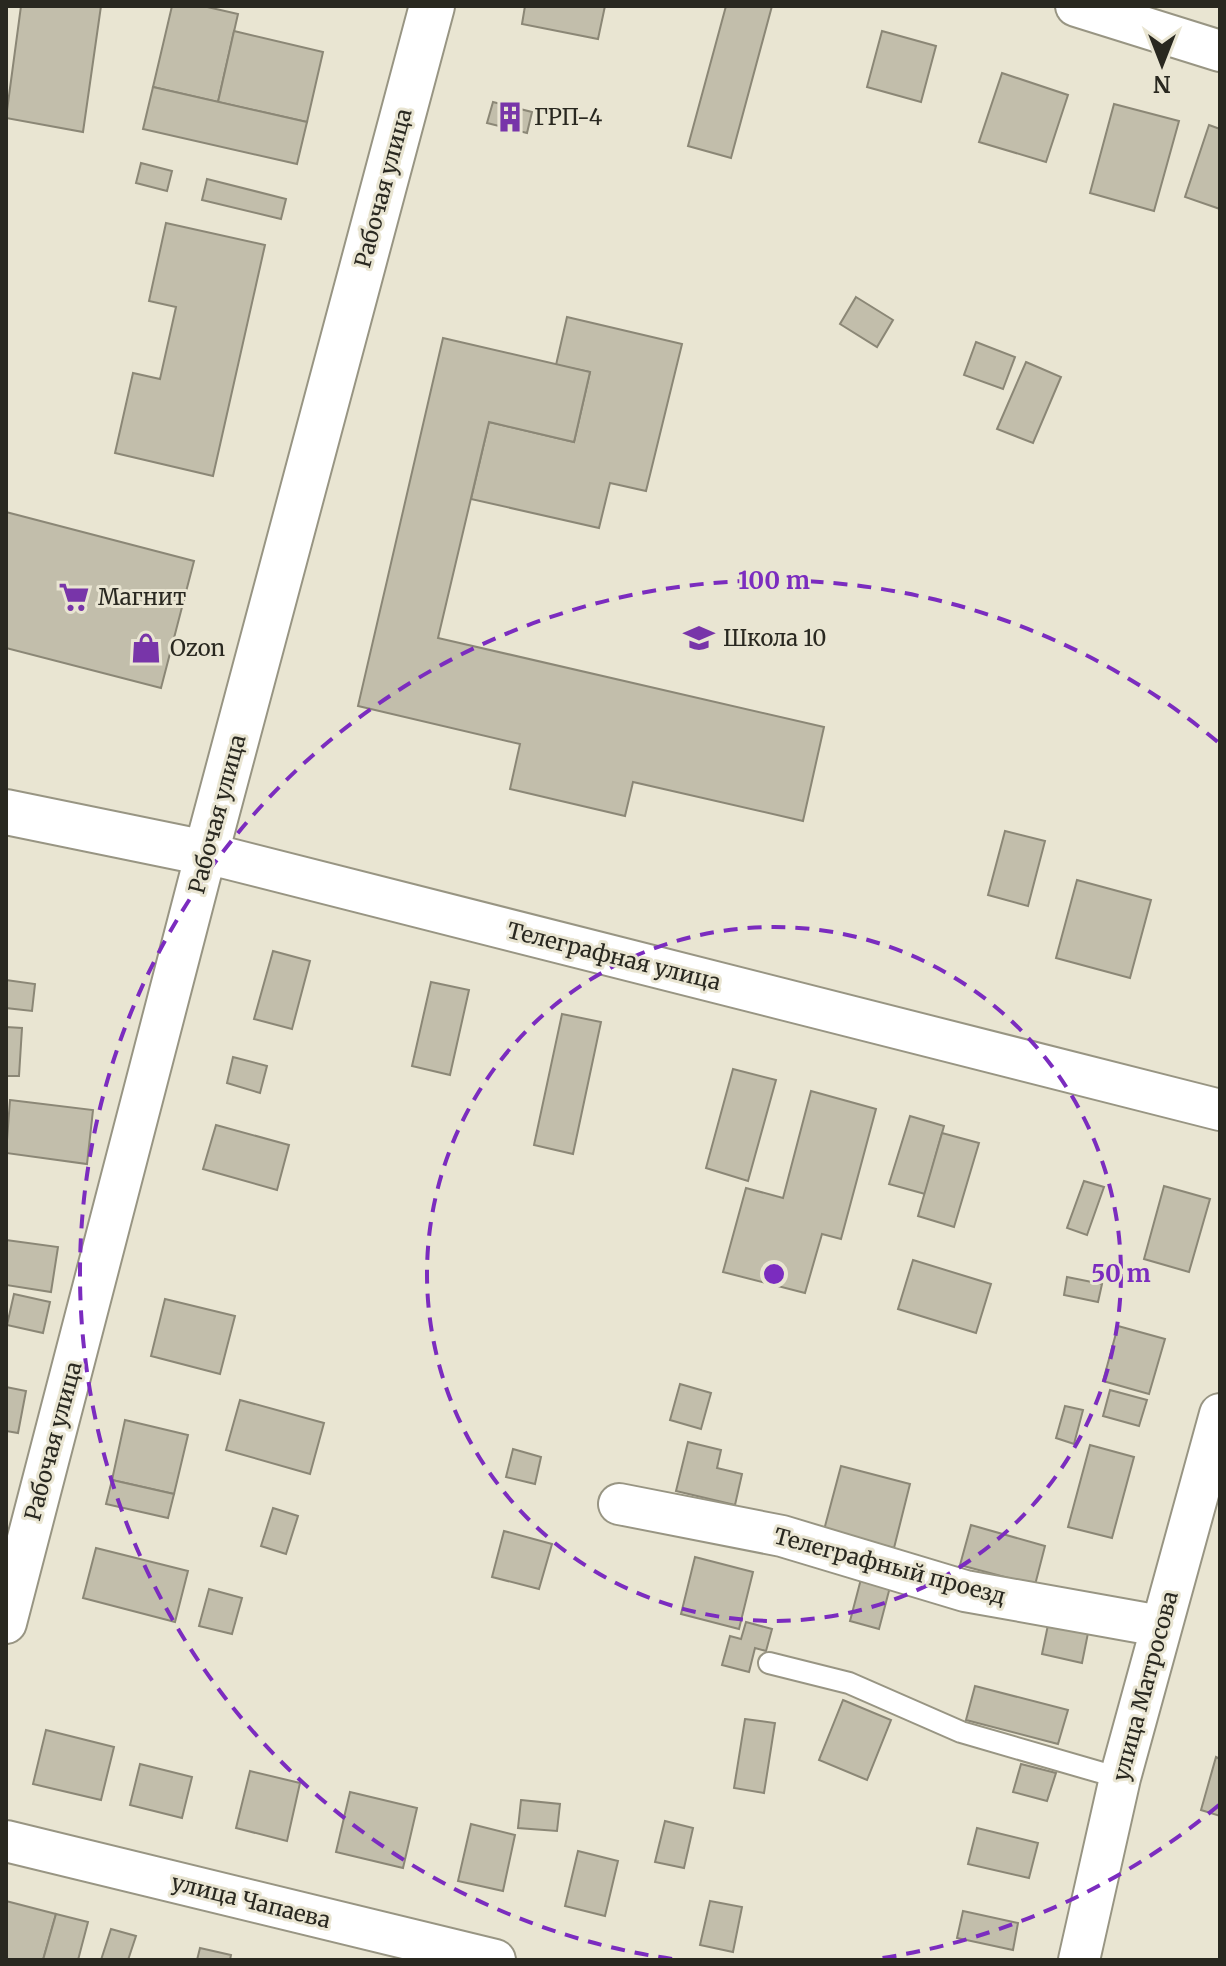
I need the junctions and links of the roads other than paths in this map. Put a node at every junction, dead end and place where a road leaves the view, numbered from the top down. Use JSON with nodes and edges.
{"nodes":[{"id":1,"x":432,"y":6,"type":"edge"},
{"id":2,"x":1076,"y":6,"type":"edge"},
{"id":3,"x":1220,"y":51,"type":"edge"},
{"id":4,"x":6,"y":812,"type":"edge"},
{"id":5,"x":206,"y":853,"type":"junction"},
{"id":6,"x":1220,"y":1110,"type":"edge"},
{"id":7,"x":1220,"y":1414,"type":"edge"},
{"id":8,"x":619,"y":1504,"type":"dead end"},
{"id":9,"x":6,"y":1623,"type":"edge"},
{"id":10,"x":1160,"y":1626,"type":"junction"},
{"id":11,"x":769,"y":1663,"type":"dead end"},
{"id":12,"x":1120,"y":1778,"type":"junction"},
{"id":13,"x":6,"y":1841,"type":"edge"},
{"id":14,"x":495,"y":1960,"type":"edge"},
{"id":15,"x":1079,"y":1960,"type":"edge"}],
"edges":[{"from":1,"to":5,"type":"street","name":"Рабочая улица"},
{"from":2,"to":3,"type":"street"},
{"from":4,"to":5,"type":"street","name":"Телеграфная улица"},
{"from":5,"to":6,"type":"street","name":"Телеграфная улица"},
{"from":5,"to":9,"type":"street","name":"Рабочая улица"},
{"from":7,"to":10,"type":"street","name":"улица Матросова"},
{"from":8,"to":10,"type":"street","name":"Телеграфный проезд"},
{"from":10,"to":12,"type":"street","name":"улица Матросова"},
{"from":11,"to":12,"type":"lane"},
{"from":12,"to":15,"type":"street","name":"улица Матросова"},
{"from":13,"to":14,"type":"street","name":"улица Чапаева"}]}
